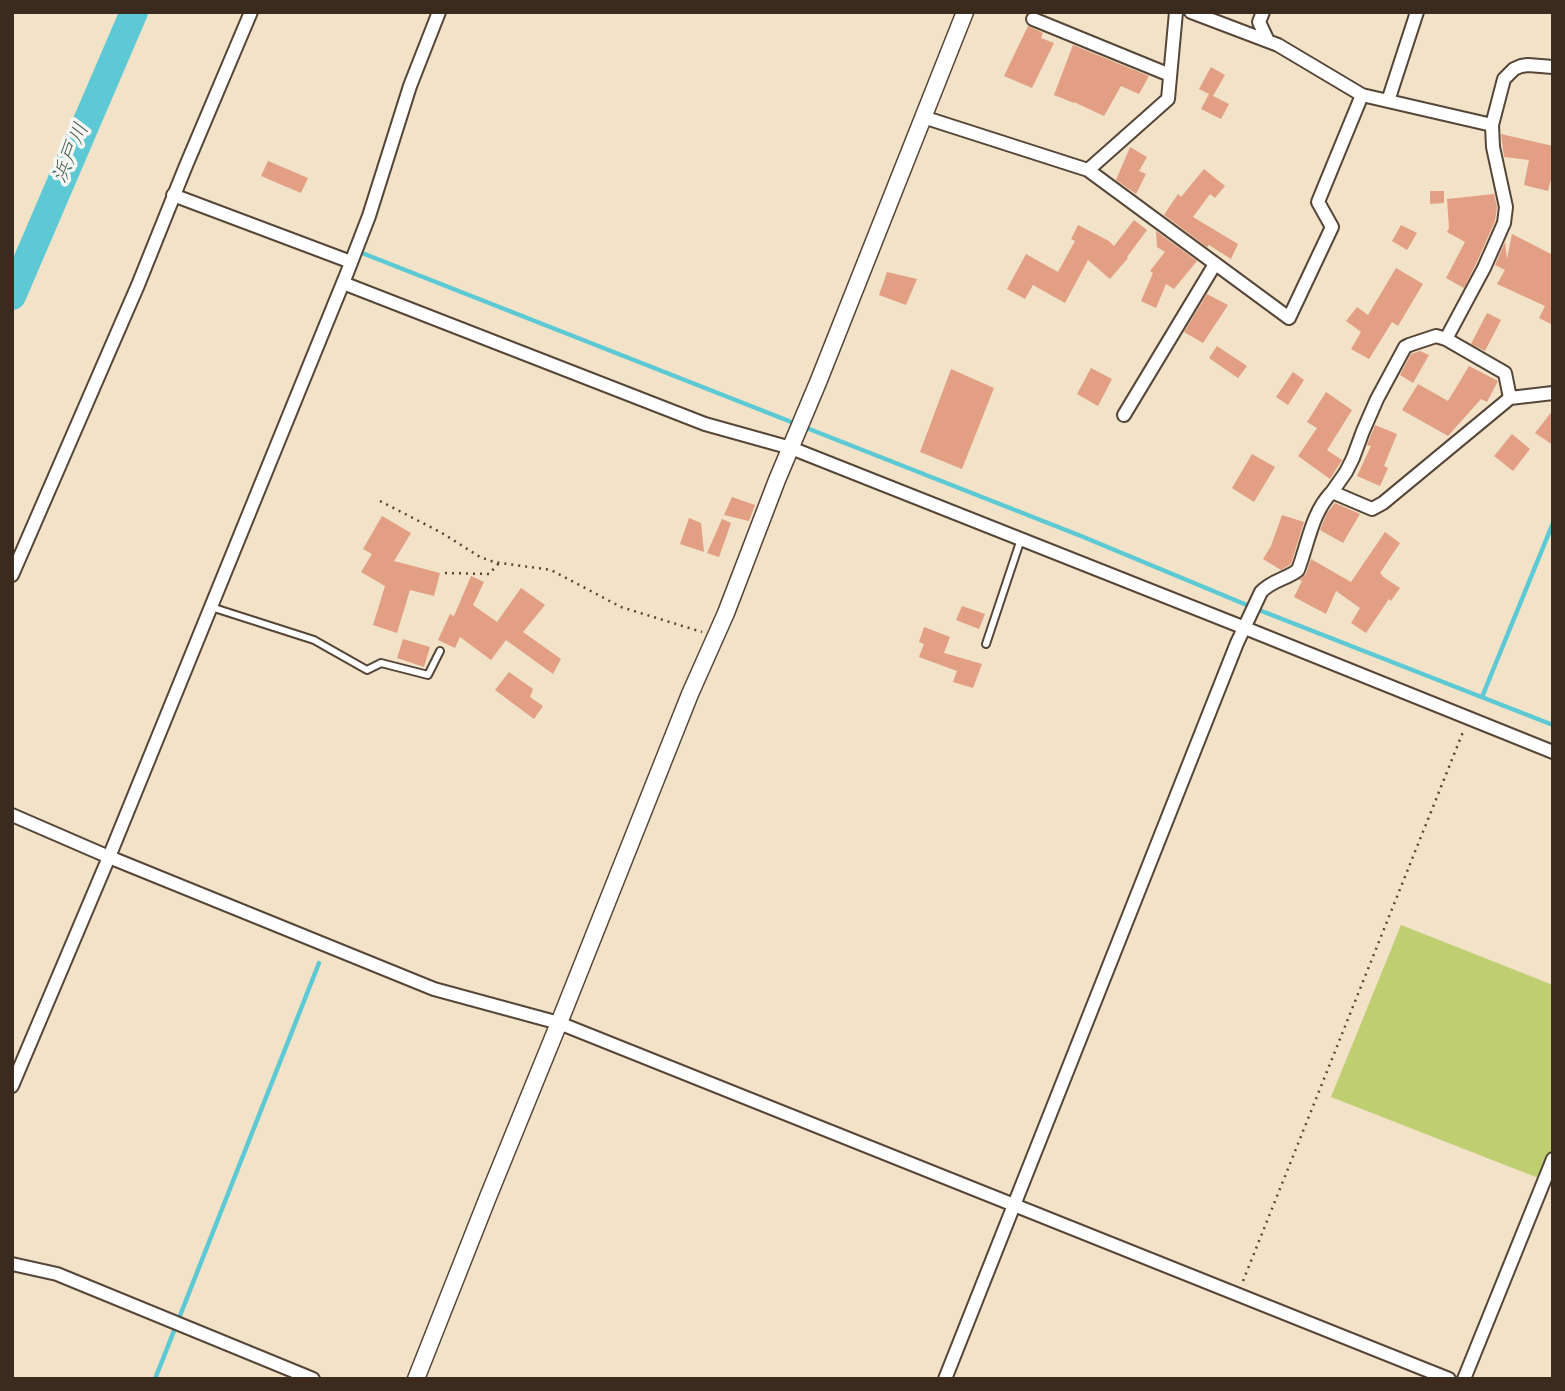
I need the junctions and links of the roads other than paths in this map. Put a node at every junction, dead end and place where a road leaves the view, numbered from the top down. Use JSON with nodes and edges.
{"nodes":[{"id":1,"x":251,"y":12,"type":"edge"},
{"id":2,"x":439,"y":12,"type":"edge"},
{"id":3,"x":965,"y":12,"type":"edge"},
{"id":4,"x":1176,"y":12,"type":"edge"},
{"id":5,"x":1191,"y":12,"type":"edge"},
{"id":6,"x":1263,"y":12,"type":"edge"},
{"id":7,"x":1417,"y":12,"type":"edge"},
{"id":8,"x":1033,"y":19,"type":"dead end"},
{"id":9,"x":1268,"y":41,"type":"junction"},
{"id":10,"x":1553,"y":67,"type":"edge"},
{"id":11,"x":1170,"y":75,"type":"junction"},
{"id":12,"x":1362,"y":95,"type":"junction"},
{"id":13,"x":1388,"y":101,"type":"junction"},
{"id":14,"x":923,"y":117,"type":"junction"},
{"id":15,"x":1492,"y":124,"type":"junction"},
{"id":16,"x":1088,"y":170,"type":"junction"},
{"id":17,"x":173,"y":195,"type":"junction"},
{"id":18,"x":1215,"y":264,"type":"junction"},
{"id":19,"x":347,"y":273,"type":"junction"},
{"id":20,"x":1446,"y":339,"type":"junction"},
{"id":21,"x":1553,"y":393,"type":"edge"},
{"id":22,"x":1510,"y":398,"type":"junction"},
{"id":23,"x":1124,"y":415,"type":"dead end"},
{"id":24,"x":793,"y":443,"type":"junction"},
{"id":25,"x":1332,"y":492,"type":"junction"},
{"id":26,"x":1021,"y":539,"type":"junction"},
{"id":27,"x":12,"y":575,"type":"edge"},
{"id":28,"x":211,"y":607,"type":"junction"},
{"id":29,"x":1246,"y":625,"type":"junction"},
{"id":30,"x":986,"y":644,"type":"dead end"},
{"id":31,"x":440,"y":652,"type":"dead end"},
{"id":32,"x":1553,"y":752,"type":"edge"},
{"id":33,"x":12,"y":815,"type":"edge"},
{"id":34,"x":109,"y":857,"type":"junction"},
{"id":35,"x":559,"y":1023,"type":"junction"},
{"id":36,"x":12,"y":1086,"type":"edge"},
{"id":37,"x":1553,"y":1159,"type":"edge"},
{"id":38,"x":1013,"y":1204,"type":"junction"},
{"id":39,"x":12,"y":1264,"type":"edge"},
{"id":40,"x":313,"y":1379,"type":"edge"},
{"id":41,"x":416,"y":1379,"type":"edge"},
{"id":42,"x":945,"y":1379,"type":"edge"},
{"id":43,"x":1448,"y":1379,"type":"edge"},
{"id":44,"x":1464,"y":1379,"type":"edge"}],
"edges":[{"from":1,"to":17,"type":"street"},
{"from":2,"to":19,"type":"street"},
{"from":3,"to":14,"type":"street"},
{"from":4,"to":11,"type":"street"},
{"from":5,"to":9,"type":"street"},
{"from":6,"to":9,"type":"street"},
{"from":7,"to":13,"type":"street"},
{"from":8,"to":11,"type":"street"},
{"from":9,"to":12,"type":"street"},
{"from":10,"to":15,"type":"street"},
{"from":11,"to":16,"type":"street"},
{"from":12,"to":13,"type":"street"},
{"from":12,"to":18,"type":"street"},
{"from":13,"to":15,"type":"street"},
{"from":14,"to":16,"type":"street"},
{"from":14,"to":24,"type":"street"},
{"from":15,"to":20,"type":"street"},
{"from":16,"to":18,"type":"street"},
{"from":17,"to":19,"type":"street"},
{"from":17,"to":27,"type":"street"},
{"from":18,"to":23,"type":"street"},
{"from":19,"to":24,"type":"street"},
{"from":19,"to":28,"type":"street"},
{"from":20,"to":22,"type":"street"},
{"from":20,"to":25,"type":"street"},
{"from":21,"to":22,"type":"street"},
{"from":22,"to":25,"type":"street"},
{"from":24,"to":26,"type":"street"},
{"from":24,"to":35,"type":"street"},
{"from":25,"to":29,"type":"street"},
{"from":26,"to":29,"type":"street"},
{"from":26,"to":30,"type":"lane"},
{"from":28,"to":31,"type":"lane"},
{"from":28,"to":34,"type":"street"},
{"from":29,"to":32,"type":"street"},
{"from":29,"to":38,"type":"street"},
{"from":33,"to":34,"type":"street"},
{"from":34,"to":35,"type":"street"},
{"from":34,"to":36,"type":"street"},
{"from":35,"to":38,"type":"street"},
{"from":35,"to":41,"type":"street"},
{"from":37,"to":44,"type":"street"},
{"from":38,"to":42,"type":"street"},
{"from":38,"to":43,"type":"street"},
{"from":39,"to":40,"type":"street"}]}
